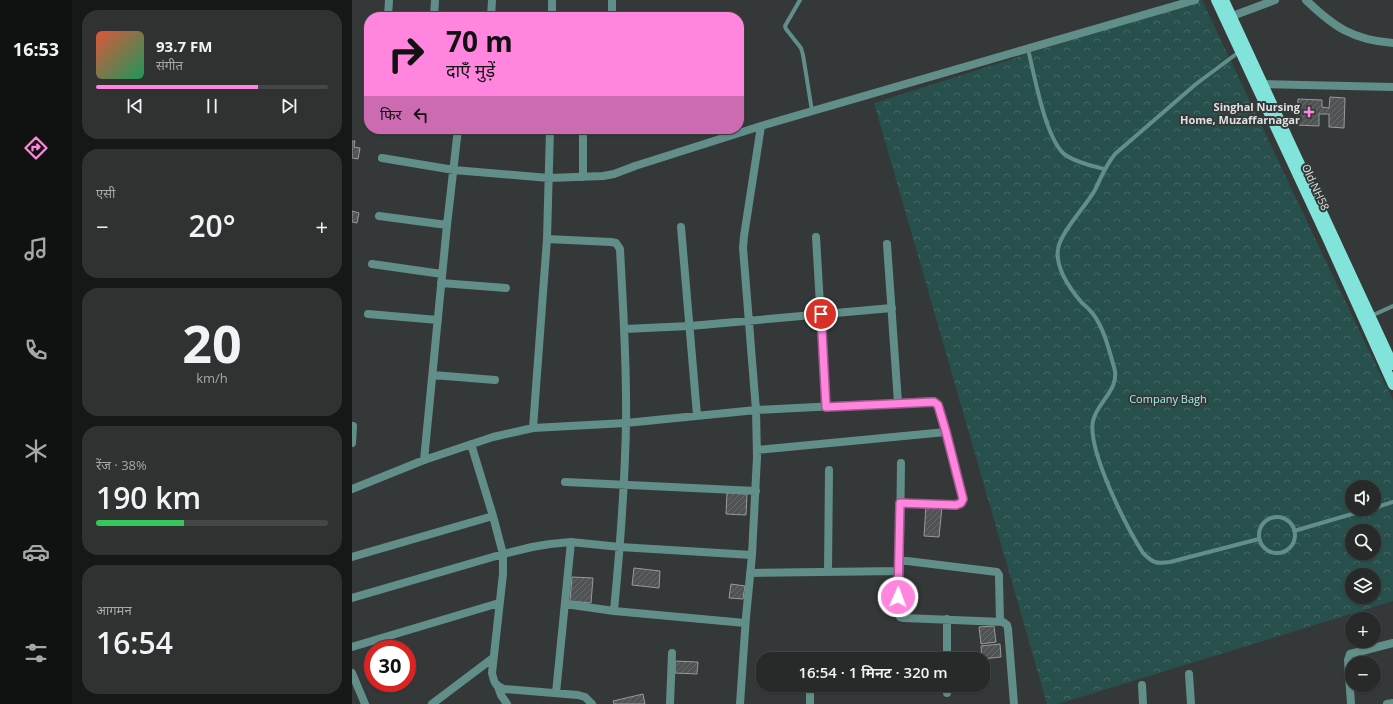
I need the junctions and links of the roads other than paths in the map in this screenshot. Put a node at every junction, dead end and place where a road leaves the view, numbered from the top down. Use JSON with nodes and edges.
{"nodes":[{"id":1,"x":389,"y":0,"type":"edge"},
{"id":2,"x":435,"y":0,"type":"edge"},
{"id":3,"x":492,"y":0,"type":"edge"},
{"id":4,"x":552,"y":0,"type":"edge"},
{"id":5,"x":612,"y":0,"type":"edge"},
{"id":6,"x":800,"y":0,"type":"edge"},
{"id":7,"x":1195,"y":0,"type":"edge"},
{"id":8,"x":1216,"y":0,"type":"edge"},
{"id":9,"x":1224,"y":0,"type":"edge"},
{"id":10,"x":1275,"y":0,"type":"edge"},
{"id":11,"x":1306,"y":0,"type":"edge"},
{"id":12,"x":388,"y":12,"type":"edge"},
{"id":13,"x":434,"y":12,"type":"edge"},
{"id":14,"x":491,"y":12,"type":"edge"},
{"id":15,"x":552,"y":12,"type":"edge"},
{"id":16,"x":612,"y":12,"type":"edge"},
{"id":17,"x":1228,"y":17,"type":"junction"},
{"id":18,"x":1393,"y":43,"type":"edge"},
{"id":19,"x":1028,"y":48,"type":"junction"},
{"id":20,"x":1239,"y":51,"type":"junction"},
{"id":21,"x":1259,"y":84,"type":"junction"},
{"id":22,"x":1393,"y":87,"type":"edge"},
{"id":23,"x":812,"y":111,"type":"junction"},
{"id":24,"x":761,"y":126,"type":"junction"},
{"id":25,"x":744,"y":131,"type":"edge"},
{"id":26,"x":458,"y":134,"type":"edge"},
{"id":27,"x":550,"y":134,"type":"edge"},
{"id":28,"x":583,"y":134,"type":"edge"},
{"id":29,"x":736,"y":134,"type":"edge"},
{"id":30,"x":382,"y":158,"type":"dead end"},
{"id":31,"x":1104,"y":169,"type":"junction"},
{"id":32,"x":454,"y":170,"type":"junction"},
{"id":33,"x":583,"y":177,"type":"junction"},
{"id":34,"x":549,"y":178,"type":"junction"},
{"id":35,"x":379,"y":216,"type":"dead end"},
{"id":36,"x":447,"y":225,"type":"junction"},
{"id":37,"x":681,"y":227,"type":"dead end"},
{"id":38,"x":816,"y":238,"type":"dead end"},
{"id":39,"x":546,"y":239,"type":"junction"},
{"id":40,"x":887,"y":244,"type":"dead end"},
{"id":41,"x":372,"y":264,"type":"dead end"},
{"id":42,"x":442,"y":274,"type":"junction"},
{"id":43,"x":441,"y":283,"type":"junction"},
{"id":44,"x":506,"y":288,"type":"dead end"},
{"id":45,"x":1393,"y":306,"type":"edge"},
{"id":46,"x":892,"y":308,"type":"junction"},
{"id":47,"x":368,"y":314,"type":"dead end"},
{"id":48,"x":821,"y":314,"type":"junction"},
{"id":49,"x":1370,"y":316,"type":"junction"},
{"id":50,"x":438,"y":320,"type":"junction"},
{"id":51,"x":749,"y":321,"type":"junction"},
{"id":52,"x":690,"y":326,"type":"junction"},
{"id":53,"x":624,"y":329,"type":"junction"},
{"id":54,"x":1390,"y":351,"type":"edge"},
{"id":55,"x":1393,"y":365,"type":"edge"},
{"id":56,"x":433,"y":375,"type":"junction"},
{"id":57,"x":495,"y":380,"type":"dead end"},
{"id":58,"x":1393,"y":385,"type":"edge"},
{"id":59,"x":898,"y":404,"type":"junction"},
{"id":60,"x":826,"y":407,"type":"junction"},
{"id":61,"x":756,"y":410,"type":"junction"},
{"id":62,"x":697,"y":416,"type":"junction"},
{"id":63,"x":626,"y":423,"type":"junction"},
{"id":64,"x":353,"y":426,"type":"edge"},
{"id":65,"x":533,"y":428,"type":"junction"},
{"id":66,"x":946,"y":432,"type":"junction"},
{"id":67,"x":352,"y":443,"type":"edge"},
{"id":68,"x":471,"y":444,"type":"junction"},
{"id":69,"x":757,"y":450,"type":"junction"},
{"id":70,"x":424,"y":460,"type":"junction"},
{"id":71,"x":901,"y":463,"type":"dead end"},
{"id":72,"x":829,"y":470,"type":"dead end"},
{"id":73,"x":565,"y":482,"type":"dead end"},
{"id":74,"x":623,"y":485,"type":"junction"},
{"id":75,"x":352,"y":489,"type":"edge"},
{"id":76,"x":756,"y":491,"type":"junction"},
{"id":77,"x":1393,"y":502,"type":"edge"},
{"id":78,"x":900,"y":503,"type":"junction"},
{"id":79,"x":1381,"y":506,"type":"edge"},
{"id":80,"x":493,"y":516,"type":"junction"},
{"id":81,"x":1345,"y":516,"type":"edge"},
{"id":82,"x":1294,"y":531,"type":"junction"},
{"id":83,"x":1259,"y":539,"type":"junction"},
{"id":84,"x":571,"y":542,"type":"junction"},
{"id":85,"x":620,"y":547,"type":"junction"},
{"id":86,"x":502,"y":554,"type":"junction"},
{"id":87,"x":752,"y":555,"type":"junction"},
{"id":88,"x":352,"y":557,"type":"edge"},
{"id":89,"x":899,"y":560,"type":"junction"},
{"id":90,"x":828,"y":572,"type":"junction"},
{"id":91,"x":899,"y":572,"type":"junction"},
{"id":92,"x":750,"y":573,"type":"junction"},
{"id":93,"x":352,"y":598,"type":"edge"},
{"id":94,"x":499,"y":603,"type":"junction"},
{"id":95,"x":565,"y":604,"type":"junction"},
{"id":96,"x":614,"y":611,"type":"junction"},
{"id":97,"x":947,"y":620,"type":"junction"},
{"id":98,"x":1000,"y":621,"type":"junction"},
{"id":99,"x":745,"y":623,"type":"junction"},
{"id":100,"x":1393,"y":643,"type":"edge"},
{"id":101,"x":352,"y":647,"type":"edge"},
{"id":102,"x":947,"y":652,"type":"edge"},
{"id":103,"x":672,"y":653,"type":"dead end"},
{"id":104,"x":493,"y":658,"type":"junction"},
{"id":105,"x":352,"y":673,"type":"edge"},
{"id":106,"x":1189,"y":674,"type":"dead end"},
{"id":107,"x":1142,"y":685,"type":"dead end"},
{"id":108,"x":498,"y":687,"type":"junction"},
{"id":109,"x":810,"y":692,"type":"edge"},
{"id":110,"x":556,"y":693,"type":"junction"},
{"id":111,"x":1393,"y":703,"type":"edge"},
{"id":112,"x":365,"y":704,"type":"edge"},
{"id":113,"x":434,"y":704,"type":"edge"},
{"id":114,"x":507,"y":704,"type":"edge"},
{"id":115,"x":592,"y":704,"type":"edge"},
{"id":116,"x":670,"y":704,"type":"edge"},
{"id":117,"x":740,"y":704,"type":"edge"},
{"id":118,"x":810,"y":704,"type":"edge"},
{"id":119,"x":1014,"y":704,"type":"edge"},
{"id":120,"x":1143,"y":704,"type":"edge"},
{"id":121,"x":1191,"y":704,"type":"edge"},
{"id":122,"x":1351,"y":704,"type":"edge"},
{"id":123,"x":1389,"y":704,"type":"edge"}],
"edges":[{"from":1,"to":12,"type":"street"},
{"from":2,"to":13,"type":"street"},
{"from":3,"to":14,"type":"street"},
{"from":4,"to":15,"type":"street"},
{"from":5,"to":16,"type":"street"},
{"from":6,"to":23,"type":"lane"},
{"from":7,"to":19,"type":"street"},
{"from":8,"to":17,"type":"main road","name":"Old NH58"},
{"from":9,"to":17,"type":"main road","name":"Old NH58"},
{"from":10,"to":17,"type":"street"},
{"from":11,"to":18,"type":"street"},
{"from":17,"to":20,"type":"main road","name":"Old NH58"},
{"from":17,"to":21,"type":"main road","name":"Old NH58"},
{"from":19,"to":23,"type":"street"},
{"from":19,"to":31,"type":"lane"},
{"from":20,"to":21,"type":"main road","name":"Old NH58"},
{"from":20,"to":31,"type":"lane"},
{"from":21,"to":22,"type":"street"},
{"from":21,"to":49,"type":"main road","name":"Old NH58"},
{"from":21,"to":58,"type":"main road","name":"Old NH58"},
{"from":23,"to":24,"type":"street"},
{"from":24,"to":25,"type":"street"},
{"from":24,"to":51,"type":"street"},
{"from":26,"to":32,"type":"street"},
{"from":27,"to":34,"type":"street"},
{"from":28,"to":33,"type":"street"},
{"from":29,"to":33,"type":"street"},
{"from":30,"to":32,"type":"street"},
{"from":31,"to":83,"type":"lane"},
{"from":32,"to":34,"type":"street"},
{"from":32,"to":36,"type":"street"},
{"from":33,"to":34,"type":"street"},
{"from":34,"to":39,"type":"street"},
{"from":35,"to":36,"type":"street"},
{"from":36,"to":42,"type":"street"},
{"from":37,"to":52,"type":"street"},
{"from":38,"to":48,"type":"street"},
{"from":39,"to":53,"type":"street"},
{"from":39,"to":65,"type":"street"},
{"from":40,"to":46,"type":"street"},
{"from":41,"to":42,"type":"street"},
{"from":42,"to":43,"type":"street"},
{"from":43,"to":44,"type":"street"},
{"from":43,"to":50,"type":"street"},
{"from":45,"to":49,"type":"lane"},
{"from":46,"to":48,"type":"street"},
{"from":46,"to":59,"type":"street"},
{"from":47,"to":50,"type":"street"},
{"from":48,"to":51,"type":"street"},
{"from":48,"to":60,"type":"street"},
{"from":49,"to":54,"type":"main road","name":"Old NH58"},
{"from":50,"to":56,"type":"street"},
{"from":51,"to":52,"type":"street"},
{"from":51,"to":61,"type":"street"},
{"from":52,"to":53,"type":"street"},
{"from":52,"to":62,"type":"street"},
{"from":53,"to":63,"type":"street"},
{"from":54,"to":55,"type":"main road","name":"Old NH58"},
{"from":56,"to":57,"type":"street"},
{"from":56,"to":70,"type":"street"},
{"from":59,"to":60,"type":"street"},
{"from":59,"to":66,"type":"street"},
{"from":60,"to":61,"type":"street"},
{"from":61,"to":62,"type":"street"},
{"from":61,"to":69,"type":"street"},
{"from":62,"to":63,"type":"street"},
{"from":63,"to":65,"type":"street"},
{"from":63,"to":74,"type":"street"},
{"from":64,"to":67,"type":"street"},
{"from":65,"to":68,"type":"street"},
{"from":66,"to":69,"type":"street"},
{"from":66,"to":78,"type":"street"},
{"from":68,"to":70,"type":"street"},
{"from":68,"to":80,"type":"street"},
{"from":69,"to":76,"type":"street"},
{"from":70,"to":75,"type":"street"},
{"from":71,"to":78,"type":"street"},
{"from":72,"to":90,"type":"street"},
{"from":73,"to":74,"type":"street"},
{"from":74,"to":76,"type":"street"},
{"from":74,"to":85,"type":"street"},
{"from":76,"to":87,"type":"street"},
{"from":77,"to":79,"type":"lane"},
{"from":78,"to":89,"type":"street"},
{"from":80,"to":86,"type":"street"},
{"from":80,"to":88,"type":"street"},
{"from":81,"to":82,"type":"lane"},
{"from":82,"to":83,"type":"lane"},
{"from":82,"to":83,"type":"lane"},
{"from":84,"to":85,"type":"street"},
{"from":84,"to":86,"type":"street"},
{"from":84,"to":95,"type":"street"},
{"from":85,"to":87,"type":"street"},
{"from":85,"to":96,"type":"street"},
{"from":86,"to":93,"type":"street"},
{"from":86,"to":94,"type":"street"},
{"from":87,"to":92,"type":"street"},
{"from":89,"to":91,"type":"street"},
{"from":89,"to":98,"type":"street"},
{"from":90,"to":91,"type":"street"},
{"from":90,"to":92,"type":"street"},
{"from":91,"to":97,"type":"street"},
{"from":92,"to":99,"type":"street"},
{"from":94,"to":101,"type":"street"},
{"from":94,"to":104,"type":"street"},
{"from":95,"to":96,"type":"street"},
{"from":95,"to":110,"type":"street"},
{"from":96,"to":99,"type":"street"},
{"from":97,"to":98,"type":"street"},
{"from":97,"to":102,"type":"street"},
{"from":98,"to":119,"type":"street"},
{"from":99,"to":117,"type":"street"},
{"from":100,"to":122,"type":"street"},
{"from":103,"to":116,"type":"street"},
{"from":104,"to":108,"type":"street"},
{"from":104,"to":113,"type":"street"},
{"from":105,"to":112,"type":"street"},
{"from":106,"to":121,"type":"street"},
{"from":107,"to":120,"type":"street"},
{"from":108,"to":110,"type":"street"},
{"from":108,"to":114,"type":"street"},
{"from":109,"to":118,"type":"street"},
{"from":110,"to":115,"type":"street"},
{"from":111,"to":123,"type":"street"}]}
